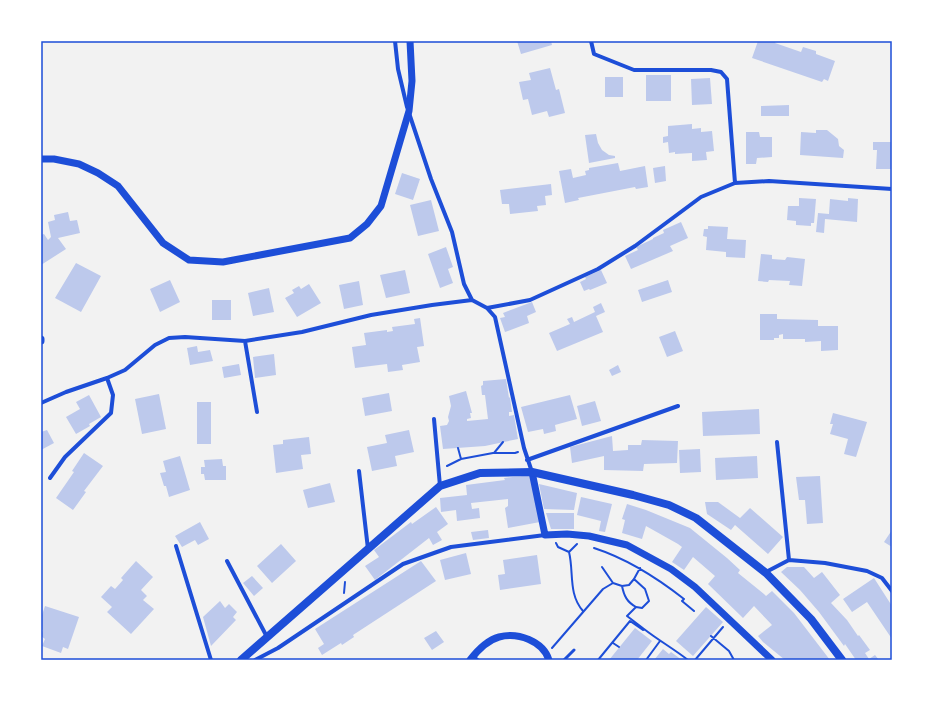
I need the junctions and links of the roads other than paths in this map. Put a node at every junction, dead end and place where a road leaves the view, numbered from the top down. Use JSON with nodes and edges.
{"nodes":[{"id":1,"x":395,"y":41,"type":"edge"},
{"id":2,"x":410,"y":41,"type":"edge"},
{"id":3,"x":591,"y":41,"type":"edge"},
{"id":4,"x":408,"y":111,"type":"junction"},
{"id":5,"x":41,"y":159,"type":"edge"},
{"id":6,"x":735,"y":183,"type":"junction"},
{"id":7,"x":892,"y":189,"type":"edge"},
{"id":8,"x":472,"y":300,"type":"junction"},
{"id":9,"x":487,"y":308,"type":"junction"},
{"id":10,"x":245,"y":341,"type":"junction"},
{"id":11,"x":107,"y":378,"type":"junction"},
{"id":12,"x":41,"y":403,"type":"edge"},
{"id":13,"x":678,"y":406,"type":"dead end"},
{"id":14,"x":258,"y":412,"type":"dead end"},
{"id":15,"x":434,"y":419,"type":"dead end"},
{"id":16,"x":777,"y":442,"type":"dead end"},
{"id":17,"x":527,"y":460,"type":"junction"},
{"id":18,"x":359,"y":471,"type":"dead end"},
{"id":19,"x":532,"y":472,"type":"junction"},
{"id":20,"x":50,"y":478,"type":"dead end"},
{"id":21,"x":440,"y":486,"type":"junction"},
{"id":22,"x":545,"y":535,"type":"junction"},
{"id":23,"x":176,"y":546,"type":"dead end"},
{"id":24,"x":368,"y":549,"type":"junction"},
{"id":25,"x":789,"y":560,"type":"junction"},
{"id":26,"x":227,"y":561,"type":"dead end"},
{"id":27,"x":766,"y":573,"type":"junction"},
{"id":28,"x":892,"y":591,"type":"edge"},
{"id":29,"x":267,"y":637,"type":"junction"},
{"id":30,"x":574,"y":650,"type":"dead end"},
{"id":31,"x":548,"y":657,"type":"edge"},
{"id":32,"x":474,"y":659,"type":"edge"},
{"id":33,"x":211,"y":660,"type":"edge"},
{"id":34,"x":241,"y":660,"type":"edge"},
{"id":35,"x":256,"y":660,"type":"edge"},
{"id":36,"x":564,"y":660,"type":"edge"},
{"id":37,"x":772,"y":660,"type":"edge"},
{"id":38,"x":842,"y":660,"type":"edge"}],
"edges":[{"from":1,"to":4,"type":"street"},
{"from":2,"to":4,"type":"street"},
{"from":3,"to":6,"type":"street"},
{"from":4,"to":5,"type":"street"},
{"from":4,"to":8,"type":"street"},
{"from":6,"to":7,"type":"street"},
{"from":6,"to":9,"type":"street"},
{"from":8,"to":9,"type":"street"},
{"from":8,"to":10,"type":"street"},
{"from":9,"to":17,"type":"street"},
{"from":10,"to":11,"type":"street"},
{"from":10,"to":14,"type":"street"},
{"from":11,"to":12,"type":"street"},
{"from":11,"to":20,"type":"street"},
{"from":13,"to":17,"type":"street"},
{"from":15,"to":21,"type":"street"},
{"from":16,"to":25,"type":"street"},
{"from":17,"to":19,"type":"street"},
{"from":18,"to":24,"type":"street"},
{"from":19,"to":21,"type":"main road"},
{"from":19,"to":22,"type":"street"},
{"from":19,"to":27,"type":"main road"},
{"from":21,"to":24,"type":"main road"},
{"from":22,"to":35,"type":"street"},
{"from":22,"to":37,"type":"street"},
{"from":23,"to":33,"type":"street"},
{"from":24,"to":29,"type":"main road"},
{"from":25,"to":27,"type":"street"},
{"from":25,"to":28,"type":"street"},
{"from":26,"to":29,"type":"street"},
{"from":27,"to":38,"type":"main road"},
{"from":29,"to":34,"type":"main road"},
{"from":30,"to":36,"type":"lane"},
{"from":31,"to":32,"type":"street"}]}
